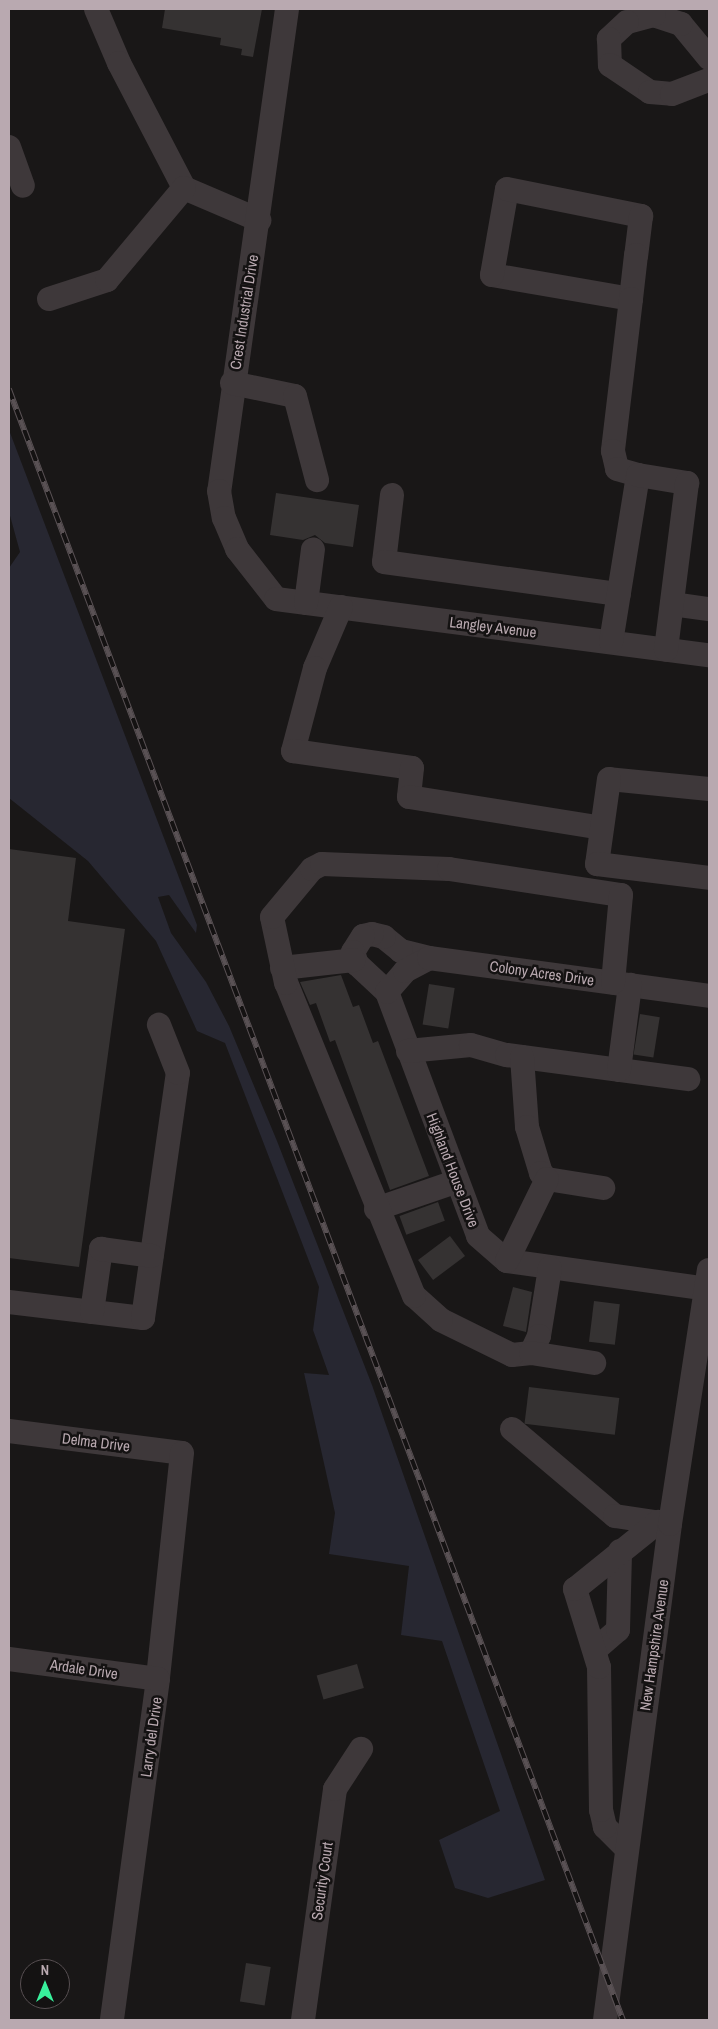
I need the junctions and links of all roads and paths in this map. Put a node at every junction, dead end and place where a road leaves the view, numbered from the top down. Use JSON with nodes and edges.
{"nodes":[{"id":1,"x":96,"y":9,"type":"edge"},
{"id":2,"x":287,"y":9,"type":"edge"},
{"id":3,"x":709,"y":58,"type":"edge"},
{"id":4,"x":709,"y":80,"type":"edge"},
{"id":5,"x":9,"y":147,"type":"edge"},
{"id":6,"x":23,"y":186,"type":"dead end"},
{"id":7,"x":184,"y":188,"type":"junction"},
{"id":8,"x":259,"y":220,"type":"junction"},
{"id":9,"x":49,"y":299,"type":"dead end"},
{"id":10,"x":631,"y":299,"type":"junction"},
{"id":11,"x":232,"y":383,"type":"junction"},
{"id":12,"x":638,"y":475,"type":"junction"},
{"id":13,"x":317,"y":480,"type":"dead end"},
{"id":14,"x":392,"y":495,"type":"dead end"},
{"id":15,"x":313,"y":549,"type":"dead end"},
{"id":16,"x":619,"y":594,"type":"junction"},
{"id":17,"x":276,"y":599,"type":"joint"},
{"id":18,"x":306,"y":603,"type":"junction"},
{"id":19,"x":672,"y":604,"type":"junction"},
{"id":20,"x":342,"y":607,"type":"junction"},
{"id":21,"x":709,"y":609,"type":"edge"},
{"id":22,"x":611,"y":642,"type":"junction"},
{"id":23,"x":666,"y":650,"type":"junction"},
{"id":24,"x":709,"y":655,"type":"edge"},
{"id":25,"x":709,"y":789,"type":"edge"},
{"id":26,"x":602,"y":828,"type":"junction"},
{"id":27,"x":709,"y":878,"type":"edge"},
{"id":28,"x":429,"y":958,"type":"junction"},
{"id":29,"x":354,"y":960,"type":"junction"},
{"id":30,"x":282,"y":968,"type":"junction"},
{"id":31,"x":621,"y":984,"type":"junction"},
{"id":32,"x":387,"y":992,"type":"junction"},
{"id":33,"x":709,"y":996,"type":"edge"},
{"id":34,"x":160,"y":1025,"type":"dead end"},
{"id":35,"x":408,"y":1051,"type":"junction"},
{"id":36,"x":522,"y":1057,"type":"junction"},
{"id":37,"x":619,"y":1070,"type":"junction"},
{"id":38,"x":688,"y":1079,"type":"dead end"},
{"id":39,"x":547,"y":1180,"type":"junction"},
{"id":40,"x":455,"y":1182,"type":"junction"},
{"id":41,"x":603,"y":1188,"type":"dead end"},
{"id":42,"x":376,"y":1209,"type":"junction"},
{"id":43,"x":152,"y":1256,"type":"junction"},
{"id":44,"x":507,"y":1261,"type":"junction"},
{"id":45,"x":550,"y":1268,"type":"junction"},
{"id":46,"x":708,"y":1282,"type":"edge"},
{"id":47,"x":9,"y":1302,"type":"edge"},
{"id":48,"x":92,"y":1312,"type":"junction"},
{"id":49,"x":531,"y":1353,"type":"junction"},
{"id":50,"x":594,"y":1363,"type":"dead end"},
{"id":51,"x":512,"y":1429,"type":"dead end"},
{"id":52,"x":9,"y":1431,"type":"edge"},
{"id":53,"x":182,"y":1453,"type":"joint"},
{"id":54,"x":664,"y":1523,"type":"junction"},
{"id":55,"x":620,"y":1552,"type":"junction"},
{"id":56,"x":596,"y":1649,"type":"junction"},
{"id":57,"x":9,"y":1659,"type":"edge"},
{"id":58,"x":158,"y":1679,"type":"junction"},
{"id":59,"x":361,"y":1749,"type":"dead end"},
{"id":60,"x":626,"y":1848,"type":"junction"},
{"id":61,"x":112,"y":2020,"type":"edge"},
{"id":62,"x":303,"y":2020,"type":"edge"},
{"id":63,"x":605,"y":2020,"type":"edge"}],
"edges":[{"from":1,"to":7,"type":"street"},
{"from":2,"to":8,"type":"street","name":"Crest Industrial Drive"},
{"from":3,"to":4,"type":"street"},
{"from":5,"to":6,"type":"street"},
{"from":7,"to":8,"type":"street"},
{"from":7,"to":9,"type":"street"},
{"from":8,"to":11,"type":"street","name":"Crest Industrial Drive"},
{"from":10,"to":10,"type":"street"},
{"from":10,"to":12,"type":"street"},
{"from":11,"to":13,"type":"street"},
{"from":11,"to":17,"type":"street","name":"Crest Industrial Drive"},
{"from":12,"to":16,"type":"street"},
{"from":12,"to":19,"type":"street"},
{"from":14,"to":16,"type":"street"},
{"from":15,"to":18,"type":"street"},
{"from":16,"to":22,"type":"street"},
{"from":17,"to":18,"type":"street","name":"Langley Avenue"},
{"from":18,"to":20,"type":"street","name":"Langley Avenue"},
{"from":19,"to":21,"type":"street"},
{"from":19,"to":23,"type":"street"},
{"from":20,"to":22,"type":"street","name":"Langley Avenue"},
{"from":20,"to":26,"type":"street"},
{"from":22,"to":23,"type":"street","name":"Langley Avenue"},
{"from":23,"to":24,"type":"street","name":"Langley Avenue"},
{"from":25,"to":26,"type":"street"},
{"from":26,"to":27,"type":"street"},
{"from":28,"to":29,"type":"street","name":"Colony Acres Drive"},
{"from":28,"to":31,"type":"street","name":"Colony Acres Drive"},
{"from":28,"to":32,"type":"street"},
{"from":29,"to":30,"type":"street"},
{"from":29,"to":32,"type":"street"},
{"from":30,"to":31,"type":"street"},
{"from":30,"to":42,"type":"street"},
{"from":31,"to":33,"type":"street","name":"Colony Acres Drive"},
{"from":31,"to":37,"type":"street"},
{"from":32,"to":35,"type":"street","name":"Highland House Drive"},
{"from":34,"to":43,"type":"street"},
{"from":35,"to":36,"type":"street"},
{"from":35,"to":40,"type":"street","name":"Highland House Drive"},
{"from":36,"to":37,"type":"street"},
{"from":36,"to":39,"type":"street"},
{"from":37,"to":38,"type":"street"},
{"from":39,"to":41,"type":"street"},
{"from":39,"to":44,"type":"street"},
{"from":40,"to":42,"type":"street"},
{"from":40,"to":44,"type":"street","name":"Highland House Drive"},
{"from":42,"to":49,"type":"street"},
{"from":43,"to":48,"type":"street"},
{"from":43,"to":48,"type":"street"},
{"from":44,"to":45,"type":"street"},
{"from":45,"to":46,"type":"street"},
{"from":45,"to":49,"type":"street"},
{"from":46,"to":54,"type":"street","name":"New Hampshire Avenue"},
{"from":47,"to":48,"type":"street"},
{"from":49,"to":50,"type":"street"},
{"from":51,"to":54,"type":"street"},
{"from":52,"to":53,"type":"street","name":"Delma Drive"},
{"from":53,"to":58,"type":"street","name":"Larry del Drive"},
{"from":54,"to":55,"type":"street"},
{"from":54,"to":60,"type":"street","name":"New Hampshire Avenue"},
{"from":55,"to":56,"type":"street"},
{"from":55,"to":56,"type":"street"},
{"from":56,"to":60,"type":"street"},
{"from":57,"to":58,"type":"street","name":"Ardale Drive"},
{"from":58,"to":61,"type":"street","name":"Larry del Drive"},
{"from":59,"to":62,"type":"street","name":"Security Court"},
{"from":60,"to":63,"type":"street","name":"New Hampshire Avenue"}]}
